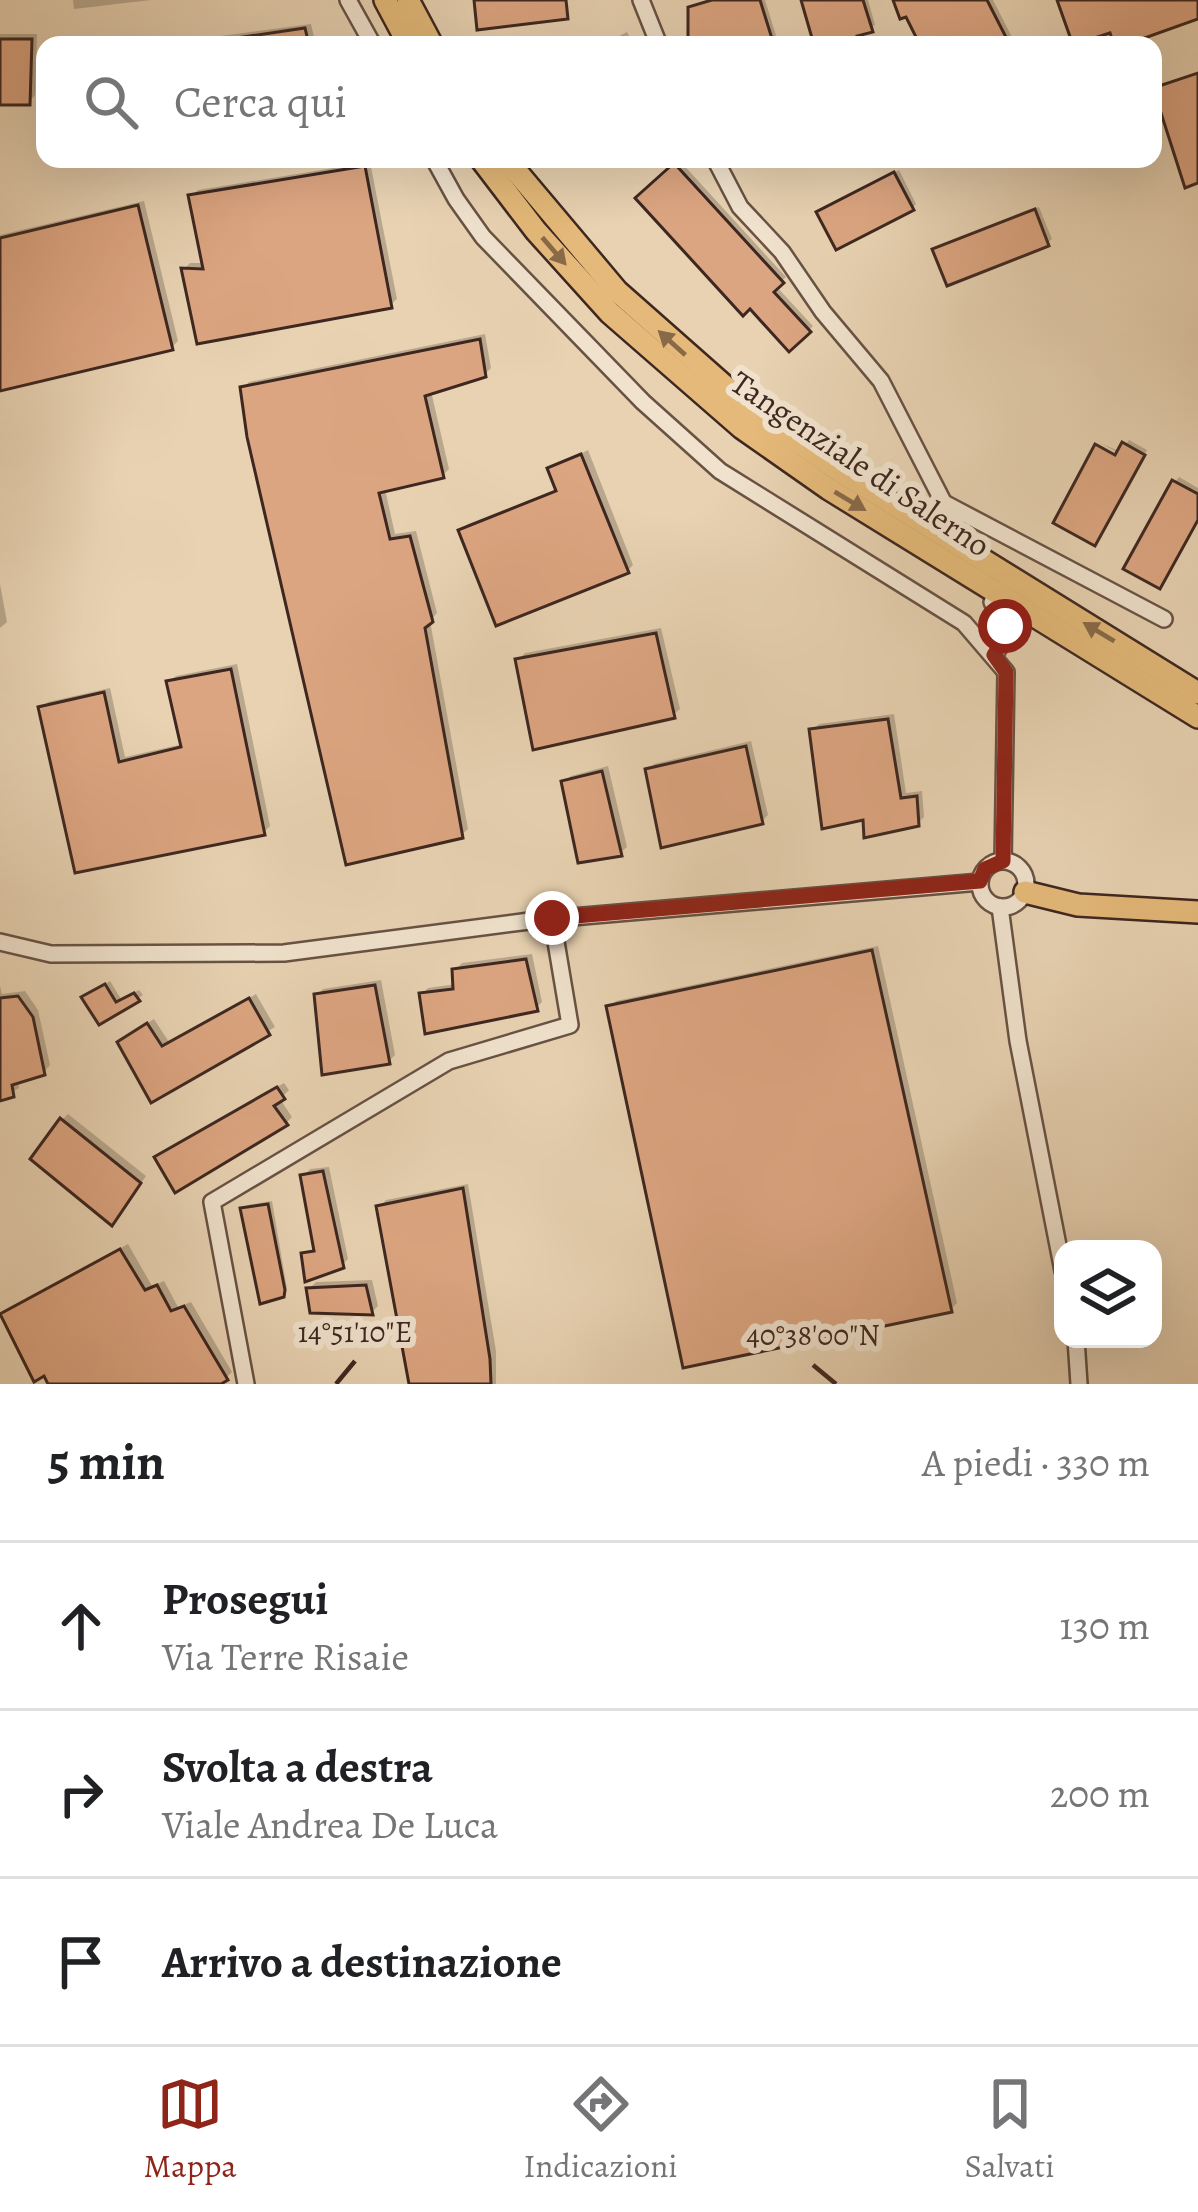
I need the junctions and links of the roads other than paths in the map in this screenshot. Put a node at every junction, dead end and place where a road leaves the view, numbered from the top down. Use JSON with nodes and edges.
{"nodes":[{"id":1,"x":348,"y":0,"type":"edge"},
{"id":2,"x":385,"y":0,"type":"edge"},
{"id":3,"x":408,"y":0,"type":"edge"},
{"id":4,"x":641,"y":0,"type":"edge"},
{"id":5,"x":368,"y":36,"type":"edge"},
{"id":6,"x":404,"y":36,"type":"edge"},
{"id":7,"x":428,"y":36,"type":"edge"},
{"id":8,"x":655,"y":36,"type":"edge"},
{"id":9,"x":439,"y":168,"type":"edge"},
{"id":10,"x":488,"y":168,"type":"edge"},
{"id":11,"x":513,"y":168,"type":"edge"},
{"id":12,"x":720,"y":168,"type":"edge"},
{"id":13,"x":944,"y":503,"type":"junction"},
{"id":14,"x":954,"y":524,"type":"dead end"},
{"id":15,"x":992,"y":602,"type":"dead end"},
{"id":16,"x":1164,"y":619,"type":"dead end"},
{"id":17,"x":994,"y":655,"type":"junction"},
{"id":18,"x":1198,"y":693,"type":"edge"},
{"id":19,"x":1198,"y":717,"type":"edge"},
{"id":20,"x":1003,"y":861,"type":"junction"},
{"id":21,"x":980,"y":881,"type":"junction"},
{"id":22,"x":1024,"y":892,"type":"junction"},
{"id":23,"x":1000,"y":907,"type":"junction"},
{"id":24,"x":1198,"y":913,"type":"edge"},
{"id":25,"x":552,"y":918,"type":"junction"},
{"id":26,"x":0,"y":942,"type":"edge"},
{"id":27,"x":1057,"y":1240,"type":"edge"},
{"id":28,"x":1077,"y":1348,"type":"edge"},
{"id":29,"x":247,"y":1384,"type":"edge"},
{"id":30,"x":1079,"y":1384,"type":"edge"}],
"edges":[{"from":1,"to":5,"type":"street"},
{"from":2,"to":6,"type":"highway"},
{"from":3,"to":7,"type":"highway"},
{"from":4,"to":8,"type":"street"},
{"from":9,"to":17,"type":"street"},
{"from":10,"to":19,"type":"highway","name":"Tangenziale di Salerno","one_way":true},
{"from":18,"to":11,"type":"highway","name":"Tangenziale di Salerno","one_way":true},
{"from":12,"to":13,"type":"street"},
{"from":13,"to":14,"type":"street"},
{"from":13,"to":16,"type":"street"},
{"from":15,"to":17,"type":"street"},
{"from":17,"to":20,"type":"street"},
{"from":20,"to":21,"type":"street"},
{"from":20,"to":22,"type":"street"},
{"from":21,"to":23,"type":"street"},
{"from":21,"to":25,"type":"street"},
{"from":22,"to":23,"type":"street"},
{"from":22,"to":24,"type":"highway"},
{"from":23,"to":27,"type":"street"},
{"from":25,"to":26,"type":"street"},
{"from":25,"to":29,"type":"street"},
{"from":28,"to":30,"type":"street"}]}
